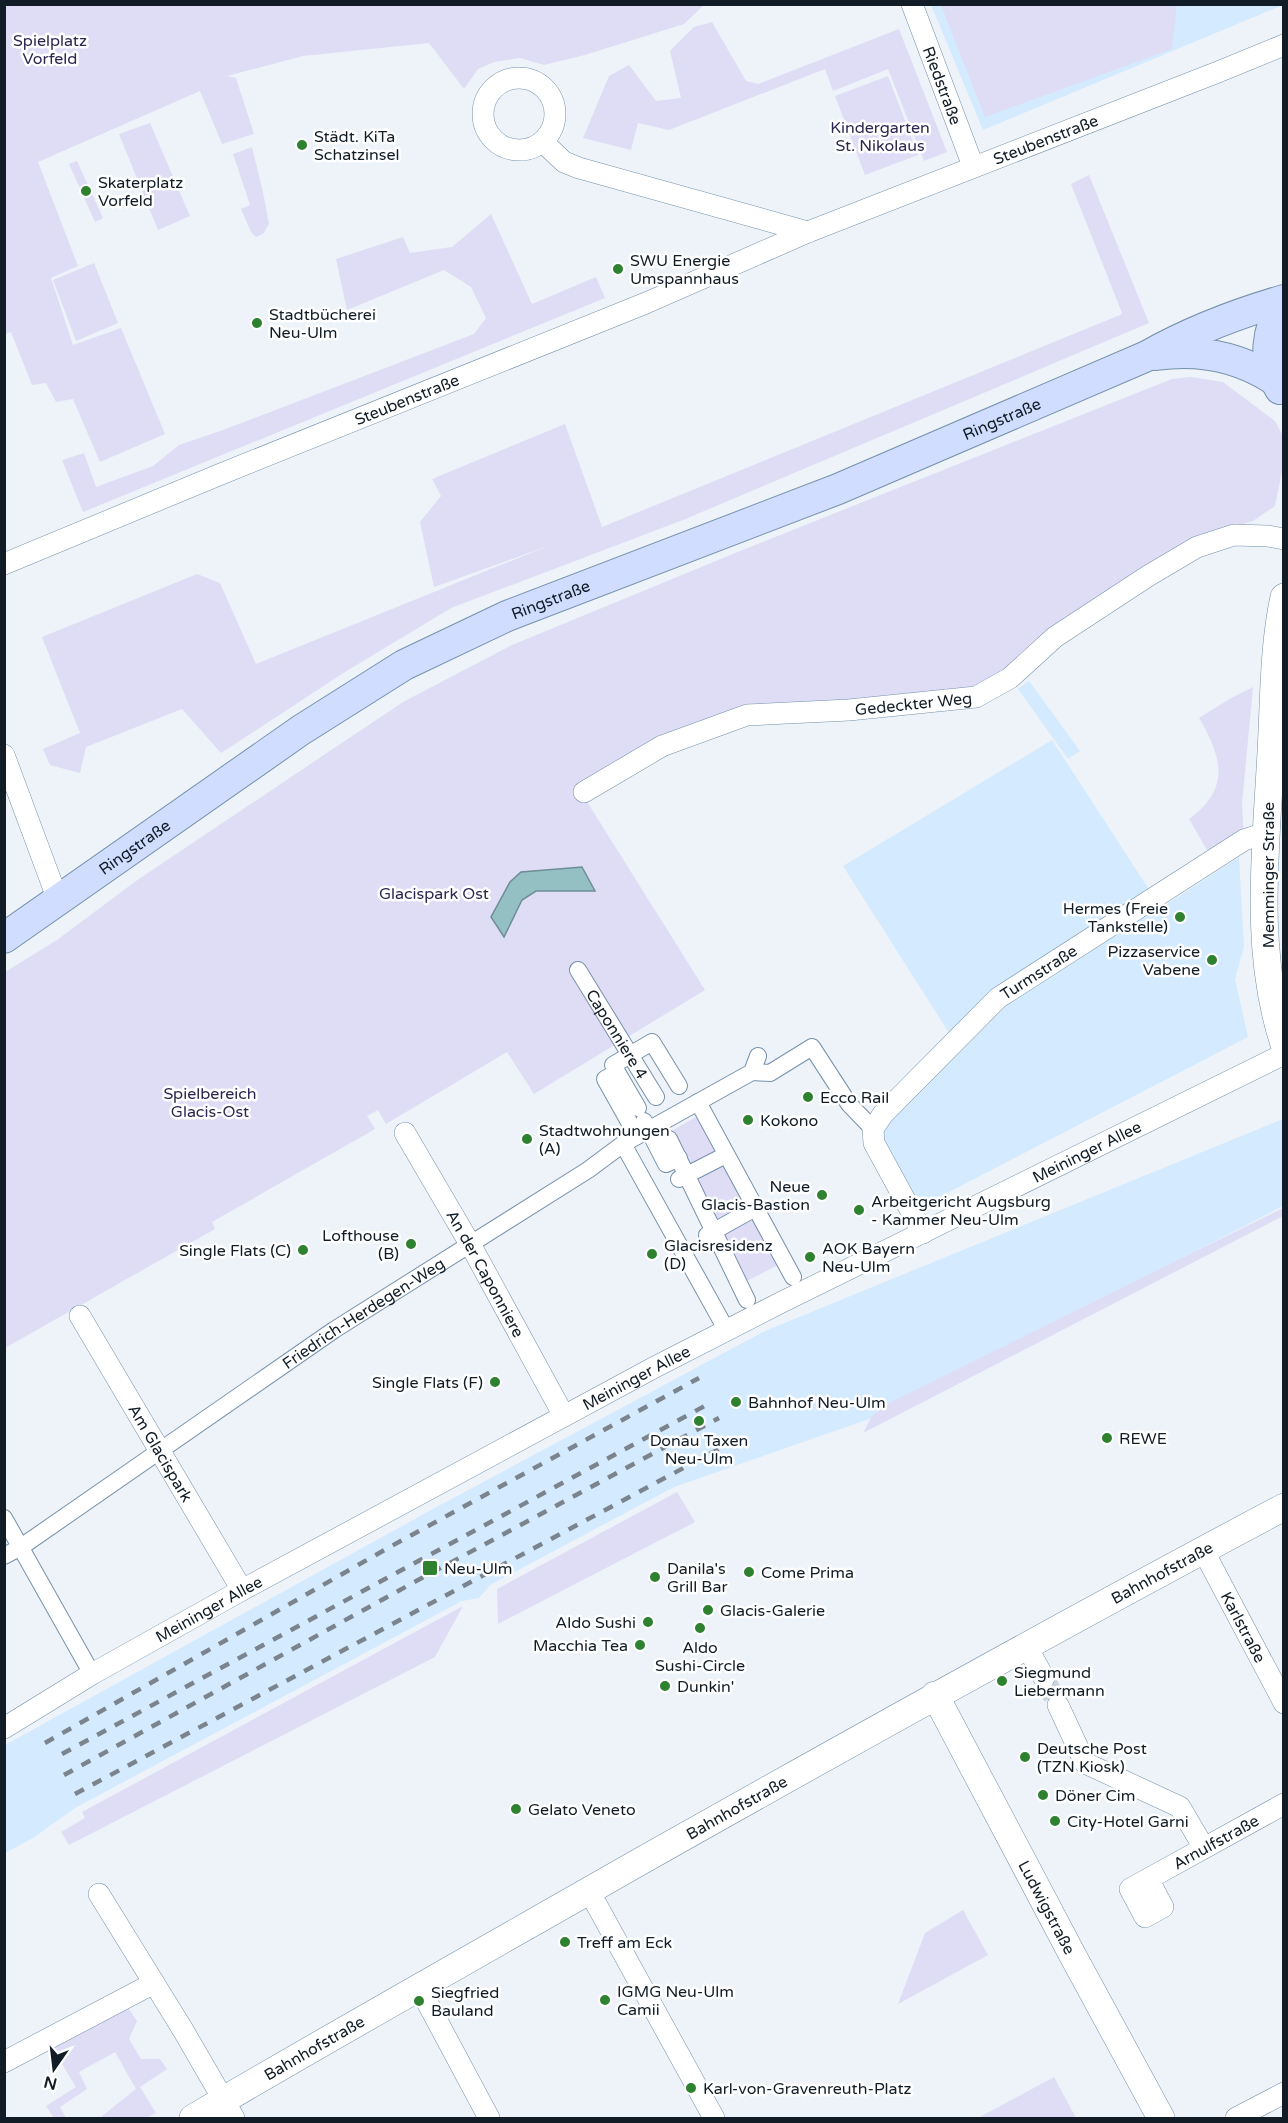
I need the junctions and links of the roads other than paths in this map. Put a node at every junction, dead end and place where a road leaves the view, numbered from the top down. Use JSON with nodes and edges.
{"nodes":[{"id":1,"x":912,"y":4,"type":"edge"},
{"id":2,"x":1284,"y":45,"type":"edge"},
{"id":3,"x":543,"y":142,"type":"dead end"},
{"id":4,"x":973,"y":166,"type":"junction"},
{"id":5,"x":808,"y":232,"type":"junction"},
{"id":6,"x":1284,"y":301,"type":"edge"},
{"id":7,"x":1147,"y":356,"type":"junction"},
{"id":8,"x":1278,"y":387,"type":"edge"},
{"id":9,"x":1284,"y":539,"type":"edge"},
{"id":10,"x":4,"y":564,"type":"edge"},
{"id":11,"x":1284,"y":597,"type":"edge"},
{"id":12,"x":4,"y":755,"type":"edge"},
{"id":13,"x":1277,"y":761,"type":"edge"},
{"id":14,"x":584,"y":792,"type":"dead end"},
{"id":15,"x":1265,"y":832,"type":"junction"},
{"id":16,"x":58,"y":900,"type":"junction"},
{"id":17,"x":4,"y":938,"type":"edge"},
{"id":18,"x":578,"y":970,"type":"dead end"},
{"id":19,"x":1284,"y":1044,"type":"edge"},
{"id":20,"x":1284,"y":1054,"type":"edge"},
{"id":21,"x":630,"y":1055,"type":"junction"},
{"id":22,"x":604,"y":1073,"type":"junction"},
{"id":23,"x":688,"y":1097,"type":"junction"},
{"id":24,"x":652,"y":1123,"type":"junction"},
{"id":25,"x":873,"y":1129,"type":"junction"},
{"id":26,"x":405,"y":1133,"type":"dead end"},
{"id":27,"x":720,"y":1158,"type":"dead end"},
{"id":28,"x":679,"y":1179,"type":"junction"},
{"id":29,"x":652,"y":1193,"type":"junction"},
{"id":30,"x":750,"y":1211,"type":"dead end"},
{"id":31,"x":923,"y":1233,"type":"junction"},
{"id":32,"x":707,"y":1235,"type":"junction"},
{"id":33,"x":470,"y":1244,"type":"junction"},
{"id":34,"x":682,"y":1249,"type":"junction"},
{"id":35,"x":793,"y":1277,"type":"dead end"},
{"id":36,"x":747,"y":1300,"type":"dead end"},
{"id":37,"x":80,"y":1316,"type":"dead end"},
{"id":38,"x":727,"y":1330,"type":"junction"},
{"id":39,"x":564,"y":1416,"type":"junction"},
{"id":40,"x":160,"y":1451,"type":"junction"},
{"id":41,"x":1284,"y":1507,"type":"edge"},
{"id":42,"x":4,"y":1518,"type":"edge"},
{"id":43,"x":1203,"y":1550,"type":"junction"},
{"id":44,"x":23,"y":1551,"type":"junction"},
{"id":45,"x":4,"y":1556,"type":"edge"},
{"id":46,"x":4,"y":1566,"type":"edge"},
{"id":47,"x":242,"y":1590,"type":"junction"},
{"id":48,"x":1026,"y":1645,"type":"junction"},
{"id":49,"x":92,"y":1674,"type":"junction"},
{"id":50,"x":1044,"y":1678,"type":"tunnel mouth"},
{"id":51,"x":935,"y":1695,"type":"junction"},
{"id":52,"x":1284,"y":1703,"type":"edge"},
{"id":53,"x":1058,"y":1705,"type":"tunnel mouth"},
{"id":54,"x":4,"y":1728,"type":"edge"},
{"id":55,"x":1284,"y":1804,"type":"edge"},
{"id":56,"x":1204,"y":1848,"type":"junction"},
{"id":57,"x":1148,"y":1879,"type":"dead end"},
{"id":58,"x":590,"y":1891,"type":"junction"},
{"id":59,"x":99,"y":1894,"type":"dead end"},
{"id":60,"x":154,"y":1983,"type":"junction"},
{"id":61,"x":419,"y":1987,"type":"junction"},
{"id":62,"x":4,"y":2062,"type":"edge"},
{"id":63,"x":1284,"y":2093,"type":"edge"},
{"id":64,"x":229,"y":2109,"type":"edge"},
{"id":65,"x":710,"y":2117,"type":"edge"},
{"id":66,"x":193,"y":2118,"type":"edge"},
{"id":67,"x":489,"y":2118,"type":"edge"},
{"id":68,"x":1161,"y":2118,"type":"edge"},
{"id":69,"x":1236,"y":2118,"type":"edge"}],
"edges":[{"from":1,"to":4,"type":"street","name":"Riedstraße"},
{"from":2,"to":4,"type":"street","name":"Steubenstraße"},
{"from":3,"to":5,"type":"street"},
{"from":4,"to":5,"type":"street","name":"Steubenstraße"},
{"from":5,"to":10,"type":"street","name":"Steubenstraße"},
{"from":6,"to":7,"type":"main road","name":"Ringstraße"},
{"from":6,"to":8,"type":"main road"},
{"from":7,"to":8,"type":"main road","name":"Ringstraße"},
{"from":7,"to":16,"type":"main road","name":"Ringstraße"},
{"from":9,"to":14,"type":"street","name":"Gedeckter Weg"},
{"from":11,"to":13,"type":"street","name":"Memminger Straße"},
{"from":12,"to":16,"type":"street"},
{"from":13,"to":15,"type":"street","name":"Memminger Straße"},
{"from":15,"to":19,"type":"street","name":"Memminger Straße"},
{"from":15,"to":25,"type":"street","name":"Turmstraße"},
{"from":16,"to":17,"type":"main road","name":"Ringstraße"},
{"from":18,"to":21,"type":"street","name":"Caponniere 4"},
{"from":20,"to":31,"type":"street","name":"Meininger Allee"},
{"from":21,"to":22,"type":"street"},
{"from":21,"to":23,"type":"street"},
{"from":21,"to":24,"type":"street","name":"Caponniere 4"},
{"from":22,"to":24,"type":"street"},
{"from":22,"to":24,"type":"street"},
{"from":23,"to":24,"type":"street","name":"Friedrich-Herdegen-Weg"},
{"from":23,"to":25,"type":"street","name":"Friedrich-Herdegen-Weg"},
{"from":23,"to":35,"type":"street"},
{"from":24,"to":28,"type":"street"},
{"from":24,"to":29,"type":"street"},
{"from":24,"to":33,"type":"street","name":"Friedrich-Herdegen-Weg"},
{"from":25,"to":31,"type":"street"},
{"from":26,"to":33,"type":"street","name":"An der Caponniere"},
{"from":27,"to":28,"type":"street"},
{"from":28,"to":29,"type":"street"},
{"from":28,"to":32,"type":"street"},
{"from":29,"to":34,"type":"street"},
{"from":30,"to":32,"type":"street"},
{"from":31,"to":38,"type":"street","name":"Meininger Allee"},
{"from":32,"to":34,"type":"street"},
{"from":32,"to":36,"type":"street"},
{"from":33,"to":39,"type":"street","name":"An der Caponniere"},
{"from":33,"to":40,"type":"street","name":"Friedrich-Herdegen-Weg"},
{"from":34,"to":38,"type":"street"},
{"from":37,"to":40,"type":"street","name":"Am Glacispark"},
{"from":38,"to":39,"type":"street","name":"Meininger Allee"},
{"from":39,"to":47,"type":"street","name":"Meininger Allee"},
{"from":40,"to":44,"type":"street","name":"Friedrich-Herdegen-Weg"},
{"from":40,"to":47,"type":"street","name":"Am Glacispark"},
{"from":41,"to":43,"type":"street","name":"Bahnhofstraße"},
{"from":42,"to":44,"type":"street"},
{"from":43,"to":48,"type":"street","name":"Bahnhofstraße"},
{"from":43,"to":52,"type":"street","name":"Karlstraße"},
{"from":44,"to":45,"type":"street"},
{"from":44,"to":46,"type":"street"},
{"from":44,"to":49,"type":"street"},
{"from":47,"to":49,"type":"street","name":"Meininger Allee"},
{"from":48,"to":50,"type":"street"},
{"from":48,"to":51,"type":"street","name":"Bahnhofstraße"},
{"from":49,"to":54,"type":"street","name":"Meininger Allee"},
{"from":51,"to":58,"type":"street","name":"Bahnhofstraße"},
{"from":51,"to":68,"type":"street","name":"Ludwigstraße"},
{"from":53,"to":56,"type":"street"},
{"from":55,"to":56,"type":"street","name":"Arnulfstraße"},
{"from":56,"to":57,"type":"street","name":"Arnulfstraße"},
{"from":58,"to":61,"type":"street","name":"Bahnhofstraße"},
{"from":58,"to":65,"type":"street"},
{"from":59,"to":60,"type":"street"},
{"from":60,"to":62,"type":"street"},
{"from":60,"to":64,"type":"street"},
{"from":61,"to":64,"type":"street","name":"Bahnhofstraße"},
{"from":61,"to":67,"type":"street"},
{"from":63,"to":69,"type":"street"},
{"from":64,"to":66,"type":"street","name":"Bahnhofstraße"}]}
